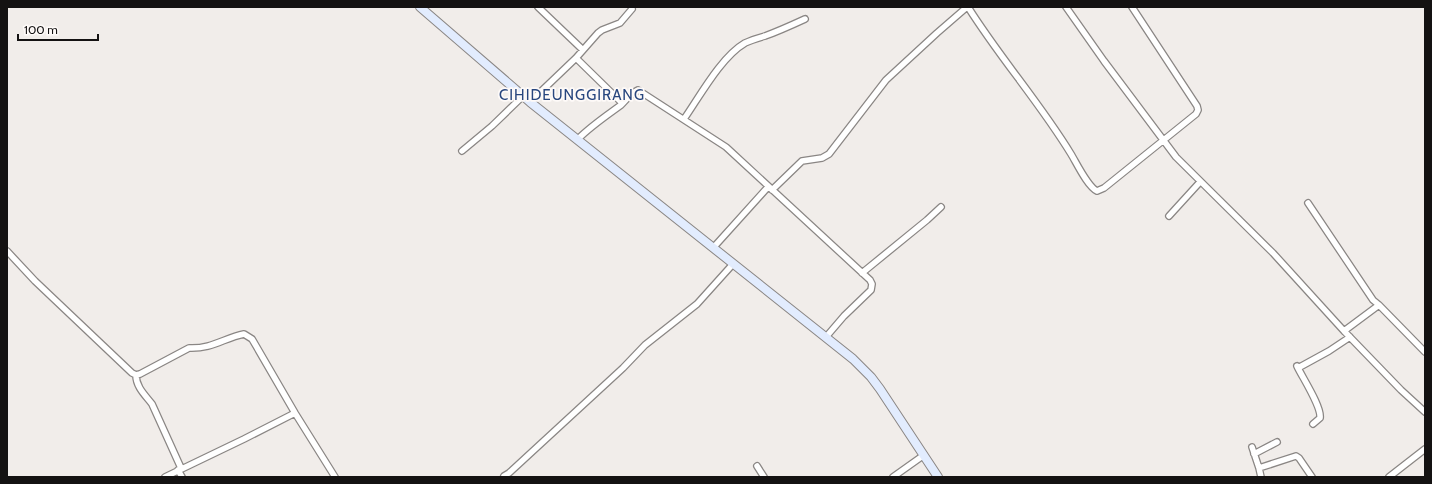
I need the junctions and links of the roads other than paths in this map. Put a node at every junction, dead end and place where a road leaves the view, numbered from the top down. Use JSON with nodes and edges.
{"nodes":[{"id":1,"x":420,"y":7,"type":"edge"},
{"id":2,"x":538,"y":7,"type":"edge"},
{"id":3,"x":967,"y":7,"type":"edge"},
{"id":4,"x":1066,"y":7,"type":"edge"},
{"id":5,"x":1132,"y":7,"type":"edge"},
{"id":6,"x":632,"y":9,"type":"dead end"},
{"id":7,"x":805,"y":20,"type":"dead end"},
{"id":8,"x":583,"y":50,"type":"junction"},
{"id":9,"x":576,"y":58,"type":"junction"},
{"id":10,"x":523,"y":96,"type":"junction"},
{"id":11,"x":530,"y":102,"type":"junction"},
{"id":12,"x":622,"y":103,"type":"junction"},
{"id":13,"x":684,"y":119,"type":"junction"},
{"id":14,"x":578,"y":140,"type":"junction"},
{"id":15,"x":1164,"y":141,"type":"junction"},
{"id":16,"x":462,"y":151,"type":"dead end"},
{"id":17,"x":1200,"y":182,"type":"junction"},
{"id":18,"x":770,"y":189,"type":"junction"},
{"id":19,"x":1308,"y":203,"type":"dead end"},
{"id":20,"x":941,"y":207,"type":"dead end"},
{"id":21,"x":1169,"y":216,"type":"dead end"},
{"id":22,"x":713,"y":248,"type":"junction"},
{"id":23,"x":7,"y":251,"type":"edge"},
{"id":24,"x":733,"y":264,"type":"junction"},
{"id":25,"x":862,"y":273,"type":"junction"},
{"id":26,"x":1380,"y":305,"type":"junction"},
{"id":27,"x":1344,"y":331,"type":"junction"},
{"id":28,"x":826,"y":337,"type":"junction"},
{"id":29,"x":1350,"y":337,"type":"junction"},
{"id":30,"x":1425,"y":352,"type":"edge"},
{"id":31,"x":136,"y":375,"type":"junction"},
{"id":32,"x":1425,"y":412,"type":"edge"},
{"id":33,"x":294,"y":413,"type":"junction"},
{"id":34,"x":1313,"y":424,"type":"dead end"},
{"id":35,"x":1277,"y":442,"type":"dead end"},
{"id":36,"x":1252,"y":447,"type":"dead end"},
{"id":37,"x":1425,"y":449,"type":"edge"},
{"id":38,"x":1254,"y":454,"type":"junction"},
{"id":39,"x":924,"y":455,"type":"junction"},
{"id":40,"x":757,"y":466,"type":"dead end"},
{"id":41,"x":1259,"y":468,"type":"junction"},
{"id":42,"x":180,"y":469,"type":"junction"},
{"id":43,"x":504,"y":476,"type":"edge"},
{"id":44,"x":165,"y":477,"type":"edge"},
{"id":45,"x":182,"y":477,"type":"edge"},
{"id":46,"x":335,"y":477,"type":"edge"},
{"id":47,"x":764,"y":477,"type":"edge"},
{"id":48,"x":893,"y":477,"type":"edge"},
{"id":49,"x":938,"y":477,"type":"edge"},
{"id":50,"x":1261,"y":477,"type":"edge"},
{"id":51,"x":1312,"y":477,"type":"edge"},
{"id":52,"x":1389,"y":477,"type":"edge"}],
"edges":[{"from":1,"to":10,"type":"main road"},
{"from":2,"to":8,"type":"street"},
{"from":3,"to":15,"type":"street"},
{"from":3,"to":18,"type":"street"},
{"from":4,"to":15,"type":"street"},
{"from":5,"to":15,"type":"street"},
{"from":6,"to":8,"type":"street"},
{"from":7,"to":13,"type":"street"},
{"from":8,"to":9,"type":"street"},
{"from":9,"to":11,"type":"street"},
{"from":9,"to":12,"type":"street"},
{"from":10,"to":11,"type":"main road"},
{"from":10,"to":16,"type":"street"},
{"from":11,"to":14,"type":"main road"},
{"from":12,"to":13,"type":"street"},
{"from":12,"to":14,"type":"street"},
{"from":13,"to":18,"type":"street"},
{"from":14,"to":22,"type":"main road"},
{"from":15,"to":17,"type":"street"},
{"from":17,"to":21,"type":"street"},
{"from":17,"to":27,"type":"street"},
{"from":18,"to":22,"type":"street"},
{"from":18,"to":25,"type":"street"},
{"from":19,"to":26,"type":"street"},
{"from":20,"to":25,"type":"street"},
{"from":22,"to":24,"type":"main road"},
{"from":23,"to":31,"type":"street"},
{"from":24,"to":28,"type":"main road"},
{"from":24,"to":43,"type":"street"},
{"from":25,"to":28,"type":"street"},
{"from":26,"to":27,"type":"street"},
{"from":26,"to":30,"type":"street"},
{"from":27,"to":29,"type":"street"},
{"from":28,"to":39,"type":"main road"},
{"from":29,"to":32,"type":"street"},
{"from":29,"to":34,"type":"street"},
{"from":31,"to":33,"type":"street"},
{"from":31,"to":42,"type":"street"},
{"from":33,"to":42,"type":"street"},
{"from":33,"to":46,"type":"street"},
{"from":35,"to":38,"type":"street"},
{"from":36,"to":38,"type":"street"},
{"from":37,"to":52,"type":"street"},
{"from":38,"to":41,"type":"street"},
{"from":39,"to":48,"type":"street"},
{"from":39,"to":49,"type":"main road"},
{"from":40,"to":47,"type":"street"},
{"from":41,"to":50,"type":"street"},
{"from":41,"to":51,"type":"street"},
{"from":42,"to":44,"type":"street"},
{"from":42,"to":45,"type":"street"}]}
